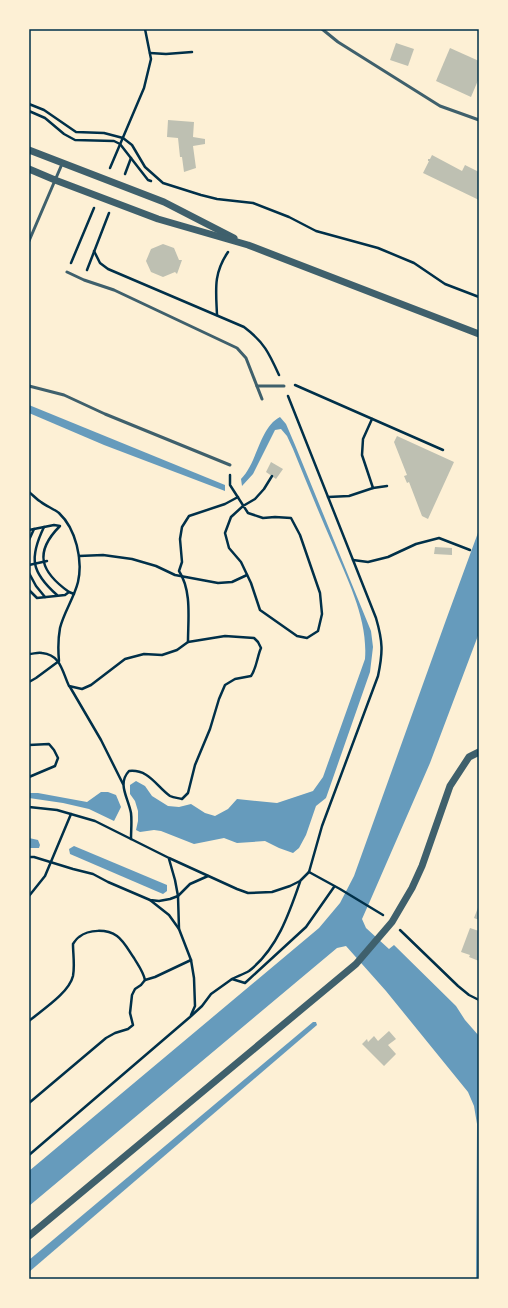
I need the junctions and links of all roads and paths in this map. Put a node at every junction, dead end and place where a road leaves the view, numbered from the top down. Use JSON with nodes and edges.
{"nodes":[{"id":1,"x":145,"y":29,"type":"edge"},
{"id":2,"x":322,"y":29,"type":"edge"},
{"id":3,"x":192,"y":52,"type":"dead end"},
{"id":4,"x":150,"y":53,"type":"junction"},
{"id":5,"x":29,"y":104,"type":"edge"},
{"id":6,"x":29,"y":111,"type":"edge"},
{"id":7,"x":479,"y":120,"type":"edge"},
{"id":8,"x":123,"y":138,"type":"junction"},
{"id":9,"x":120,"y":144,"type":"junction"},
{"id":10,"x":29,"y":150,"type":"edge"},
{"id":11,"x":131,"y":157,"type":"dead end"},
{"id":12,"x":62,"y":164,"type":"junction"},
{"id":13,"x":29,"y":169,"type":"edge"},
{"id":14,"x":55,"y":180,"type":"junction"},
{"id":15,"x":113,"y":202,"type":"junction"},
{"id":16,"x":29,"y":241,"type":"edge"},
{"id":17,"x":234,"y":241,"type":"junction"},
{"id":18,"x":248,"y":245,"type":"junction"},
{"id":19,"x":94,"y":252,"type":"junction"},
{"id":20,"x":67,"y":272,"type":"dead end"},
{"id":21,"x":84,"y":280,"type":"junction"},
{"id":22,"x":479,"y":297,"type":"edge"},
{"id":23,"x":217,"y":315,"type":"junction"},
{"id":24,"x":479,"y":334,"type":"edge"},
{"id":25,"x":294,"y":384,"type":"dead end"},
{"id":26,"x":29,"y":386,"type":"edge"},
{"id":27,"x":257,"y":386,"type":"junction"},
{"id":28,"x":284,"y":386,"type":"junction"},
{"id":29,"x":262,"y":400,"type":"dead end"},
{"id":30,"x":372,"y":419,"type":"junction"},
{"id":31,"x":443,"y":450,"type":"dead end"},
{"id":32,"x":230,"y":465,"type":"joint"},
{"id":33,"x":272,"y":476,"type":"dead end"},
{"id":34,"x":387,"y":486,"type":"dead end"},
{"id":35,"x":373,"y":488,"type":"junction"},
{"id":36,"x":29,"y":492,"type":"edge"},
{"id":37,"x":238,"y":497,"type":"junction"},
{"id":38,"x":328,"y":497,"type":"junction"},
{"id":39,"x":243,"y":506,"type":"junction"},
{"id":40,"x":66,"y":522,"type":"junction"},
{"id":41,"x":44,"y":526,"type":"junction"},
{"id":42,"x":60,"y":526,"type":"junction"},
{"id":43,"x":34,"y":528,"type":"junction"},
{"id":44,"x":29,"y":530,"type":"edge"},
{"id":45,"x":29,"y":540,"type":"edge"},
{"id":46,"x":470,"y":550,"type":"dead end"},
{"id":47,"x":79,"y":556,"type":"junction"},
{"id":48,"x":353,"y":560,"type":"junction"},
{"id":49,"x":45,"y":562,"type":"junction"},
{"id":50,"x":35,"y":564,"type":"junction"},
{"id":51,"x":29,"y":566,"type":"edge"},
{"id":52,"x":29,"y":573,"type":"edge"},
{"id":53,"x":247,"y":575,"type":"junction"},
{"id":54,"x":183,"y":577,"type":"junction"},
{"id":55,"x":29,"y":590,"type":"edge"},
{"id":56,"x":69,"y":592,"type":"junction"},
{"id":57,"x":74,"y":594,"type":"junction"},
{"id":58,"x":57,"y":595,"type":"junction"},
{"id":59,"x":45,"y":597,"type":"junction"},
{"id":60,"x":188,"y":642,"type":"junction"},
{"id":61,"x":29,"y":654,"type":"edge"},
{"id":62,"x":59,"y":661,"type":"junction"},
{"id":63,"x":29,"y":682,"type":"edge"},
{"id":64,"x":69,"y":686,"type":"junction"},
{"id":65,"x":29,"y":745,"type":"edge"},
{"id":66,"x":479,"y":752,"type":"edge"},
{"id":67,"x":29,"y":777,"type":"edge"},
{"id":68,"x":123,"y":784,"type":"junction"},
{"id":69,"x":29,"y":807,"type":"edge"},
{"id":70,"x":71,"y":814,"type":"junction"},
{"id":71,"x":131,"y":839,"type":"junction"},
{"id":72,"x":29,"y":857,"type":"edge"},
{"id":73,"x":169,"y":858,"type":"junction"},
{"id":74,"x":52,"y":862,"type":"junction"},
{"id":75,"x":309,"y":872,"type":"junction"},
{"id":76,"x":208,"y":876,"type":"junction"},
{"id":77,"x":300,"y":881,"type":"junction"},
{"id":78,"x":334,"y":887,"type":"junction"},
{"id":79,"x":29,"y":896,"type":"edge"},
{"id":80,"x":178,"y":896,"type":"junction"},
{"id":81,"x":150,"y":900,"type":"junction"},
{"id":82,"x":374,"y":909,"type":"dead end"},
{"id":83,"x":392,"y":922,"type":"junction"},
{"id":84,"x":179,"y":929,"type":"junction"},
{"id":85,"x":191,"y":960,"type":"junction"},
{"id":86,"x":232,"y":979,"type":"junction"},
{"id":87,"x":145,"y":980,"type":"junction"},
{"id":88,"x":479,"y":1000,"type":"edge"},
{"id":89,"x":190,"y":1017,"type":"junction"},
{"id":90,"x":29,"y":1021,"type":"edge"},
{"id":91,"x":29,"y":1103,"type":"edge"},
{"id":92,"x":29,"y":1155,"type":"edge"},
{"id":93,"x":29,"y":1236,"type":"edge"}],
"edges":[{"from":1,"to":4,"type":"path"},
{"from":2,"to":7,"type":"lane"},
{"from":3,"to":4,"type":"path"},
{"from":4,"to":8,"type":"path"},
{"from":5,"to":8,"type":"path"},
{"from":6,"to":9,"type":"path"},
{"from":8,"to":9,"type":"path"},
{"from":8,"to":22,"type":"path"},
{"from":9,"to":11,"type":"path"},
{"from":10,"to":12,"type":"street"},
{"from":12,"to":14,"type":"lane"},
{"from":12,"to":18,"type":"street"},
{"from":13,"to":14,"type":"street"},
{"from":14,"to":15,"type":"street"},
{"from":14,"to":16,"type":"lane"},
{"from":15,"to":17,"type":"street"},
{"from":15,"to":19,"type":"path"},
{"from":17,"to":18,"type":"street"},
{"from":17,"to":23,"type":"path"},
{"from":18,"to":24,"type":"street"},
{"from":19,"to":21,"type":"path"},
{"from":19,"to":23,"type":"path"},
{"from":20,"to":21,"type":"lane"},
{"from":21,"to":27,"type":"lane"},
{"from":23,"to":28,"type":"path"},
{"from":25,"to":30,"type":"path"},
{"from":26,"to":32,"type":"lane"},
{"from":27,"to":28,"type":"lane"},
{"from":27,"to":29,"type":"lane"},
{"from":28,"to":38,"type":"path"},
{"from":30,"to":31,"type":"path"},
{"from":30,"to":35,"type":"path"},
{"from":32,"to":37,"type":"path"},
{"from":33,"to":39,"type":"path"},
{"from":34,"to":35,"type":"path"},
{"from":35,"to":38,"type":"path"},
{"from":36,"to":40,"type":"path"},
{"from":37,"to":39,"type":"path"},
{"from":37,"to":54,"type":"path"},
{"from":38,"to":48,"type":"path"},
{"from":39,"to":53,"type":"path"},
{"from":39,"to":53,"type":"path"},
{"from":40,"to":42,"type":"path"},
{"from":40,"to":47,"type":"path"},
{"from":41,"to":42,"type":"path"},
{"from":41,"to":43,"type":"path"},
{"from":41,"to":50,"type":"path"},
{"from":42,"to":49,"type":"path"},
{"from":43,"to":44,"type":"path"},
{"from":43,"to":45,"type":"path"},
{"from":46,"to":48,"type":"path"},
{"from":47,"to":54,"type":"path"},
{"from":47,"to":57,"type":"path"},
{"from":48,"to":75,"type":"path"},
{"from":49,"to":50,"type":"path"},
{"from":49,"to":56,"type":"path"},
{"from":50,"to":51,"type":"path"},
{"from":50,"to":58,"type":"path"},
{"from":52,"to":59,"type":"path"},
{"from":53,"to":54,"type":"path"},
{"from":54,"to":60,"type":"path"},
{"from":55,"to":59,"type":"path"},
{"from":56,"to":57,"type":"path"},
{"from":56,"to":58,"type":"path"},
{"from":57,"to":62,"type":"path"},
{"from":58,"to":59,"type":"path"},
{"from":60,"to":64,"type":"path"},
{"from":60,"to":68,"type":"path"},
{"from":61,"to":62,"type":"path"},
{"from":62,"to":63,"type":"path"},
{"from":62,"to":64,"type":"path"},
{"from":64,"to":68,"type":"path"},
{"from":65,"to":67,"type":"path"},
{"from":66,"to":83,"type":"street"},
{"from":68,"to":71,"type":"path"},
{"from":69,"to":70,"type":"path"},
{"from":70,"to":71,"type":"path"},
{"from":70,"to":74,"type":"path"},
{"from":71,"to":73,"type":"path"},
{"from":72,"to":74,"type":"path"},
{"from":73,"to":76,"type":"path"},
{"from":73,"to":80,"type":"path"},
{"from":74,"to":79,"type":"path"},
{"from":74,"to":81,"type":"path"},
{"from":75,"to":77,"type":"path"},
{"from":75,"to":78,"type":"path"},
{"from":76,"to":77,"type":"path"},
{"from":76,"to":80,"type":"path"},
{"from":77,"to":86,"type":"path"},
{"from":78,"to":82,"type":"path"},
{"from":78,"to":86,"type":"path"},
{"from":80,"to":81,"type":"path"},
{"from":80,"to":84,"type":"path"},
{"from":81,"to":84,"type":"path"},
{"from":83,"to":88,"type":"path"},
{"from":83,"to":93,"type":"street"},
{"from":84,"to":85,"type":"path"},
{"from":85,"to":87,"type":"path"},
{"from":85,"to":89,"type":"path"},
{"from":86,"to":89,"type":"path"},
{"from":87,"to":90,"type":"path"},
{"from":87,"to":91,"type":"path"},
{"from":89,"to":92,"type":"path"}]}
